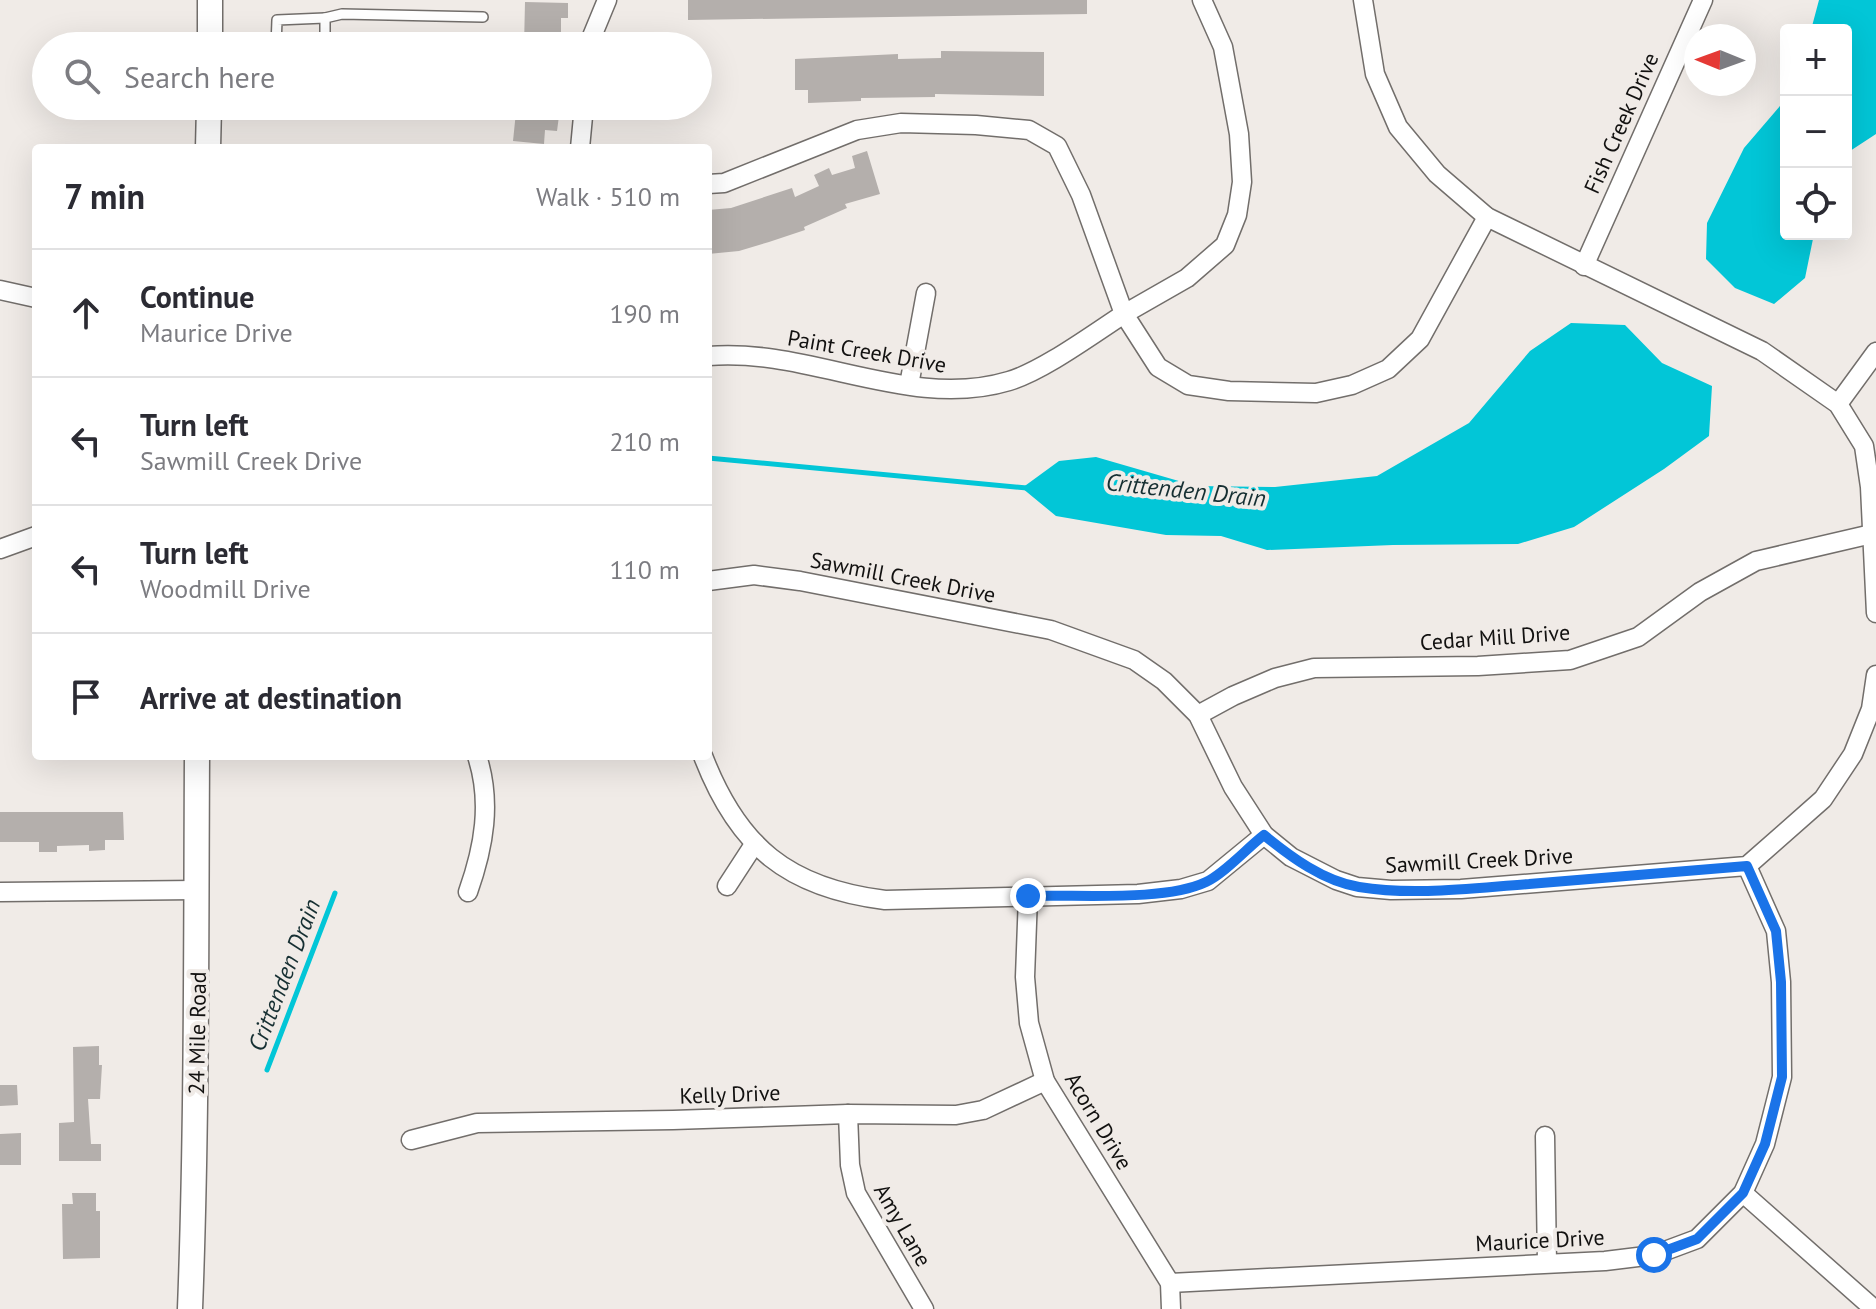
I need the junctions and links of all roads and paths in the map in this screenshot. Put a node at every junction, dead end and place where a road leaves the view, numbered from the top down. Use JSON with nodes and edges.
{"nodes":[{"id":1,"x":210,"y":0,"type":"edge"},
{"id":2,"x":607,"y":0,"type":"edge"},
{"id":3,"x":1202,"y":0,"type":"edge"},
{"id":4,"x":1363,"y":0,"type":"edge"},
{"id":5,"x":1703,"y":0,"type":"edge"},
{"id":6,"x":483,"y":17,"type":"dead end"},
{"id":7,"x":325,"y":18,"type":"junction"},
{"id":8,"x":210,"y":32,"type":"edge"},
{"id":9,"x":277,"y":32,"type":"edge"},
{"id":10,"x":325,"y":32,"type":"edge"},
{"id":11,"x":594,"y":32,"type":"edge"},
{"id":12,"x":209,"y":120,"type":"edge"},
{"id":13,"x":583,"y":120,"type":"edge"},
{"id":14,"x":208,"y":144,"type":"edge"},
{"id":15,"x":580,"y":144,"type":"edge"},
{"id":16,"x":712,"y":184,"type":"edge"},
{"id":17,"x":1487,"y":217,"type":"junction"},
{"id":18,"x":1584,"y":266,"type":"junction"},
{"id":19,"x":0,"y":290,"type":"edge"},
{"id":20,"x":926,"y":293,"type":"dead end"},
{"id":21,"x":32,"y":297,"type":"edge"},
{"id":22,"x":1124,"y":314,"type":"junction"},
{"id":23,"x":1876,"y":352,"type":"edge"},
{"id":24,"x":712,"y":356,"type":"edge"},
{"id":25,"x":909,"y":385,"type":"junction"},
{"id":26,"x":1838,"y":404,"type":"junction"},
{"id":27,"x":1874,"y":533,"type":"edge"},
{"id":28,"x":32,"y":537,"type":"edge"},
{"id":29,"x":0,"y":549,"type":"edge"},
{"id":30,"x":712,"y":580,"type":"edge"},
{"id":31,"x":1876,"y":613,"type":"edge"},
{"id":32,"x":1876,"y":675,"type":"edge"},
{"id":33,"x":1198,"y":715,"type":"junction"},
{"id":34,"x":197,"y":760,"type":"edge"},
{"id":35,"x":478,"y":760,"type":"edge"},
{"id":36,"x":705,"y":760,"type":"edge"},
{"id":37,"x":1264,"y":835,"type":"junction"},
{"id":38,"x":755,"y":843,"type":"junction"},
{"id":39,"x":1747,"y":866,"type":"junction"},
{"id":40,"x":727,"y":886,"type":"dead end"},
{"id":41,"x":196,"y":890,"type":"junction"},
{"id":42,"x":0,"y":892,"type":"edge"},
{"id":43,"x":468,"y":892,"type":"dead end"},
{"id":44,"x":1028,"y":896,"type":"junction"},
{"id":45,"x":1045,"y":1081,"type":"junction"},
{"id":46,"x":848,"y":1114,"type":"junction"},
{"id":47,"x":1545,"y":1136,"type":"dead end"},
{"id":48,"x":411,"y":1140,"type":"dead end"},
{"id":49,"x":1743,"y":1193,"type":"junction"},
{"id":50,"x":1547,"y":1263,"type":"junction"},
{"id":51,"x":1170,"y":1283,"type":"junction"},
{"id":52,"x":190,"y":1309,"type":"edge"},
{"id":53,"x":924,"y":1309,"type":"edge"},
{"id":54,"x":1171,"y":1309,"type":"edge"},
{"id":55,"x":1874,"y":1309,"type":"edge"}],
"edges":[{"from":1,"to":8,"type":"street"},
{"from":2,"to":11,"type":"street"},
{"from":3,"to":22,"type":"street","name":"Paint Creek Drive"},
{"from":4,"to":17,"type":"street"},
{"from":5,"to":18,"type":"street","name":"Fish Creek Drive"},
{"from":6,"to":7,"type":"lane"},
{"from":7,"to":9,"type":"lane"},
{"from":7,"to":10,"type":"lane"},
{"from":12,"to":14,"type":"street"},
{"from":13,"to":15,"type":"street"},
{"from":16,"to":22,"type":"street"},
{"from":17,"to":18,"type":"street"},
{"from":17,"to":22,"type":"street"},
{"from":18,"to":26,"type":"street"},
{"from":19,"to":21,"type":"street"},
{"from":20,"to":25,"type":"street"},
{"from":22,"to":25,"type":"street","name":"Paint Creek Drive"},
{"from":23,"to":26,"type":"street"},
{"from":24,"to":25,"type":"street","name":"Paint Creek Drive"},
{"from":26,"to":27,"type":"street"},
{"from":27,"to":31,"type":"street"},
{"from":27,"to":33,"type":"street","name":"Cedar Mill Drive"},
{"from":28,"to":29,"type":"street"},
{"from":30,"to":33,"type":"street","name":"Sawmill Creek Drive"},
{"from":32,"to":39,"type":"street"},
{"from":33,"to":37,"type":"street","name":"Sawmill Creek Drive"},
{"from":34,"to":41,"type":"street","name":"24 Mile Road"},
{"from":35,"to":43,"type":"street"},
{"from":36,"to":38,"type":"street"},
{"from":37,"to":39,"type":"street","name":"Sawmill Creek Drive"},
{"from":37,"to":44,"type":"street"},
{"from":38,"to":40,"type":"street"},
{"from":38,"to":44,"type":"street"},
{"from":39,"to":49,"type":"street","name":"Maurice Drive"},
{"from":41,"to":42,"type":"street"},
{"from":41,"to":52,"type":"street","name":"24 Mile Road"},
{"from":44,"to":45,"type":"street","name":"Acorn Drive"},
{"from":45,"to":46,"type":"street","name":"Kelly Drive"},
{"from":45,"to":51,"type":"street","name":"Acorn Drive"},
{"from":46,"to":48,"type":"street","name":"Kelly Drive"},
{"from":46,"to":53,"type":"street","name":"Amy Lane"},
{"from":47,"to":50,"type":"street"},
{"from":49,"to":50,"type":"street","name":"Maurice Drive"},
{"from":49,"to":55,"type":"street"},
{"from":50,"to":51,"type":"street","name":"Maurice Drive"},
{"from":51,"to":54,"type":"street","name":"Acorn Drive"}]}
